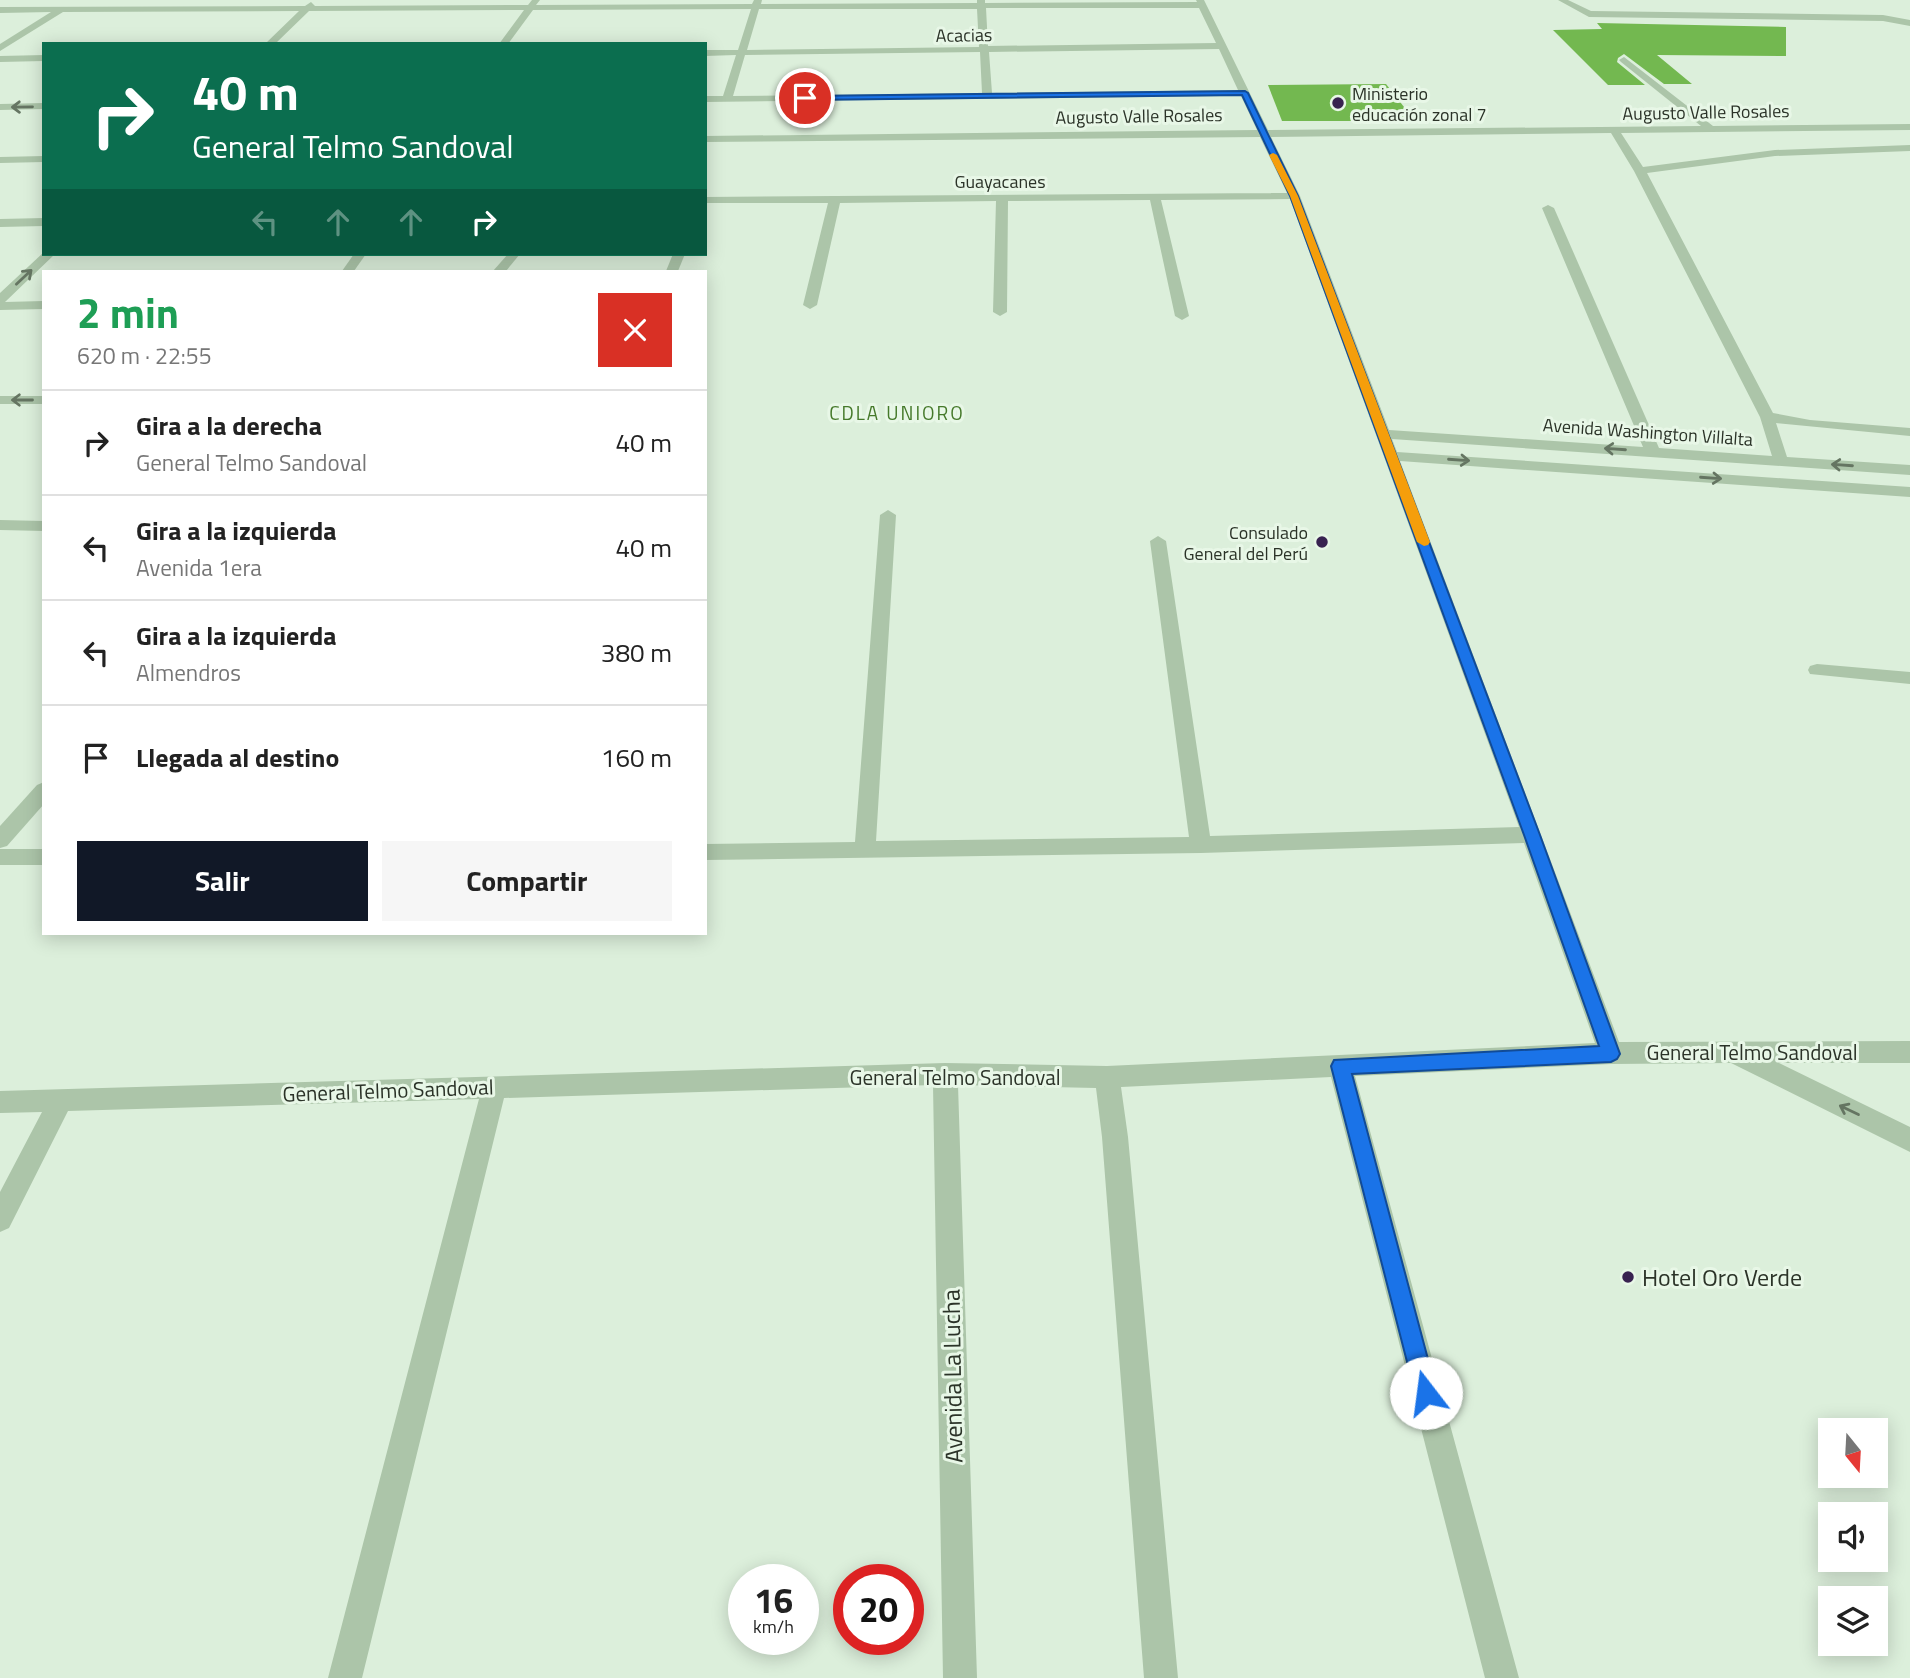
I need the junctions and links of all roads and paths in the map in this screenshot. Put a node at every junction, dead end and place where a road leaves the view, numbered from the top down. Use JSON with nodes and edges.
{"nodes":[{"id":1,"x":76,"y":0,"type":"edge"},
{"id":2,"x":316,"y":0,"type":"edge"},
{"id":3,"x":1562,"y":0,"type":"edge"},
{"id":4,"x":757,"y":3,"type":"edge"},
{"id":5,"x":981,"y":3,"type":"edge"},
{"id":6,"x":1202,"y":3,"type":"edge"},
{"id":7,"x":533,"y":4,"type":"edge"},
{"id":8,"x":308,"y":8,"type":"junction"},
{"id":9,"x":61,"y":9,"type":"junction"},
{"id":10,"x":0,"y":10,"type":"edge"},
{"id":11,"x":1910,"y":23,"type":"edge"},
{"id":12,"x":271,"y":42,"type":"edge"},
{"id":13,"x":504,"y":42,"type":"edge"},
{"id":14,"x":1222,"y":46,"type":"junction"},
{"id":15,"x":0,"y":48,"type":"edge"},
{"id":16,"x":985,"y":51,"type":"junction"},
{"id":17,"x":742,"y":52,"type":"junction"},
{"id":18,"x":707,"y":53,"type":"edge"},
{"id":19,"x":42,"y":58,"type":"edge"},
{"id":20,"x":0,"y":59,"type":"edge"},
{"id":21,"x":1624,"y":60,"type":"dead end"},
{"id":22,"x":1245,"y":93,"type":"junction"},
{"id":23,"x":988,"y":96,"type":"junction"},
{"id":24,"x":707,"y":99,"type":"edge"},
{"id":25,"x":727,"y":99,"type":"junction"},
{"id":26,"x":42,"y":106,"type":"edge"},
{"id":27,"x":0,"y":107,"type":"edge"},
{"id":28,"x":1910,"y":127,"type":"edge"},
{"id":29,"x":1710,"y":129,"type":"junction"},
{"id":30,"x":1614,"y":130,"type":"junction"},
{"id":31,"x":1262,"y":132,"type":"junction"},
{"id":32,"x":707,"y":139,"type":"edge"},
{"id":33,"x":1910,"y":148,"type":"edge"},
{"id":34,"x":42,"y":159,"type":"edge"},
{"id":35,"x":0,"y":160,"type":"edge"},
{"id":36,"x":1640,"y":171,"type":"junction"},
{"id":37,"x":1294,"y":196,"type":"junction"},
{"id":38,"x":1155,"y":198,"type":"junction"},
{"id":39,"x":835,"y":199,"type":"junction"},
{"id":40,"x":1002,"y":199,"type":"junction"},
{"id":41,"x":707,"y":200,"type":"edge"},
{"id":42,"x":1548,"y":208,"type":"dead end"},
{"id":43,"x":42,"y":222,"type":"edge"},
{"id":44,"x":0,"y":223,"type":"edge"},
{"id":45,"x":47,"y":256,"type":"edge"},
{"id":46,"x":512,"y":256,"type":"edge"},
{"id":47,"x":500,"y":270,"type":"edge"},
{"id":48,"x":0,"y":300,"type":"edge"},
{"id":49,"x":42,"y":305,"type":"edge"},
{"id":50,"x":810,"y":305,"type":"dead end"},
{"id":51,"x":0,"y":306,"type":"edge"},
{"id":52,"x":1000,"y":312,"type":"dead end"},
{"id":53,"x":1182,"y":316,"type":"dead end"},
{"id":54,"x":0,"y":400,"type":"edge"},
{"id":55,"x":42,"y":400,"type":"edge"},
{"id":56,"x":1767,"y":416,"type":"junction"},
{"id":57,"x":1910,"y":432,"type":"edge"},
{"id":58,"x":1384,"y":434,"type":"junction"},
{"id":59,"x":1653,"y":452,"type":"junction"},
{"id":60,"x":1391,"y":456,"type":"junction"},
{"id":61,"x":1781,"y":461,"type":"junction"},
{"id":62,"x":1910,"y":470,"type":"edge"},
{"id":63,"x":1910,"y":492,"type":"edge"},
{"id":64,"x":888,"y":515,"type":"dead end"},
{"id":65,"x":0,"y":525,"type":"edge"},
{"id":66,"x":42,"y":526,"type":"edge"},
{"id":67,"x":1158,"y":541,"type":"dead end"},
{"id":68,"x":1816,"y":670,"type":"dead end"},
{"id":69,"x":1910,"y":678,"type":"edge"},
{"id":70,"x":42,"y":792,"type":"edge"},
{"id":71,"x":1532,"y":835,"type":"junction"},
{"id":72,"x":0,"y":840,"type":"edge"},
{"id":73,"x":1201,"y":845,"type":"junction"},
{"id":74,"x":864,"y":850,"type":"junction"},
{"id":75,"x":707,"y":852,"type":"edge"},
{"id":76,"x":42,"y":857,"type":"edge"},
{"id":77,"x":0,"y":858,"type":"edge"},
{"id":78,"x":1733,"y":1052,"type":"junction"},
{"id":79,"x":1910,"y":1052,"type":"edge"},
{"id":80,"x":1611,"y":1054,"type":"junction"},
{"id":81,"x":1340,"y":1066,"type":"junction"},
{"id":82,"x":945,"y":1073,"type":"junction"},
{"id":83,"x":1107,"y":1077,"type":"junction"},
{"id":84,"x":494,"y":1087,"type":"junction"},
{"id":85,"x":61,"y":1100,"type":"junction"},
{"id":86,"x":0,"y":1102,"type":"edge"},
{"id":87,"x":1910,"y":1140,"type":"edge"},
{"id":88,"x":0,"y":1219,"type":"edge"},
{"id":89,"x":345,"y":1678,"type":"edge"},
{"id":90,"x":960,"y":1678,"type":"edge"},
{"id":91,"x":1161,"y":1678,"type":"edge"},
{"id":92,"x":1502,"y":1678,"type":"edge"}],
"edges":[{"from":1,"to":9,"type":"street"},
{"from":2,"to":8,"type":"street"},
{"from":3,"to":11,"type":"street"},
{"from":4,"to":5,"type":"street"},
{"from":4,"to":7,"type":"street"},
{"from":4,"to":17,"type":"street"},
{"from":5,"to":6,"type":"street"},
{"from":5,"to":16,"type":"street"},
{"from":6,"to":14,"type":"street"},
{"from":7,"to":8,"type":"street"},
{"from":7,"to":13,"type":"street"},
{"from":8,"to":9,"type":"street"},
{"from":8,"to":12,"type":"street"},
{"from":9,"to":10,"type":"street"},
{"from":9,"to":15,"type":"street"},
{"from":14,"to":16,"type":"street","name":"Acacias"},
{"from":14,"to":22,"type":"street"},
{"from":16,"to":17,"type":"street","name":"Acacias"},
{"from":16,"to":23,"type":"street"},
{"from":17,"to":18,"type":"street","name":"Acacias"},
{"from":17,"to":25,"type":"street"},
{"from":19,"to":20,"type":"street"},
{"from":21,"to":29,"type":"street"},
{"from":22,"to":23,"type":"street"},
{"from":22,"to":31,"type":"street"},
{"from":23,"to":25,"type":"street"},
{"from":24,"to":25,"type":"street"},
{"from":26,"to":27,"type":"street","one_way":true},
{"from":28,"to":29,"type":"street","name":"Augusto Valle Rosales"},
{"from":29,"to":30,"type":"street","name":"Augusto Valle Rosales"},
{"from":30,"to":31,"type":"street","name":"Augusto Valle Rosales"},
{"from":30,"to":36,"type":"street"},
{"from":31,"to":32,"type":"street","name":"Augusto Valle Rosales"},
{"from":31,"to":37,"type":"street"},
{"from":33,"to":36,"type":"street"},
{"from":34,"to":35,"type":"street"},
{"from":36,"to":56,"type":"street"},
{"from":37,"to":38,"type":"street","name":"Guayacanes"},
{"from":37,"to":58,"type":"street"},
{"from":38,"to":40,"type":"street","name":"Guayacanes"},
{"from":38,"to":53,"type":"street"},
{"from":39,"to":40,"type":"street","name":"Guayacanes"},
{"from":39,"to":41,"type":"street","name":"Guayacanes"},
{"from":39,"to":50,"type":"street"},
{"from":40,"to":52,"type":"street"},
{"from":42,"to":59,"type":"street"},
{"from":43,"to":44,"type":"street"},
{"from":48,"to":45,"type":"street","one_way":true},
{"from":46,"to":47,"type":"street"},
{"from":49,"to":51,"type":"street"},
{"from":55,"to":54,"type":"street","one_way":true},
{"from":56,"to":57,"type":"street"},
{"from":56,"to":61,"type":"street"},
{"from":59,"to":58,"type":"street","name":"Avenida Washington Villalta","one_way":true},
{"from":58,"to":60,"type":"street"},
{"from":59,"to":61,"type":"street","name":"Avenida Washington Villalta"},
{"from":60,"to":63,"type":"street","name":"Avenida Washington Villalta","one_way":true},
{"from":60,"to":71,"type":"street"},
{"from":62,"to":61,"type":"street","name":"Avenida Washington Villalta","one_way":true},
{"from":64,"to":74,"type":"street"},
{"from":65,"to":66,"type":"street"},
{"from":67,"to":73,"type":"street"},
{"from":68,"to":69,"type":"street"},
{"from":70,"to":72,"type":"street"},
{"from":71,"to":73,"type":"street"},
{"from":71,"to":80,"type":"street"},
{"from":73,"to":74,"type":"street"},
{"from":74,"to":75,"type":"street"},
{"from":76,"to":77,"type":"street"},
{"from":78,"to":79,"type":"street","name":"General Telmo Sandoval"},
{"from":78,"to":80,"type":"street","name":"General Telmo Sandoval"},
{"from":87,"to":78,"type":"street","one_way":true},
{"from":80,"to":81,"type":"street","name":"General Telmo Sandoval"},
{"from":81,"to":83,"type":"street","name":"General Telmo Sandoval"},
{"from":81,"to":92,"type":"street"},
{"from":82,"to":83,"type":"street","name":"General Telmo Sandoval"},
{"from":82,"to":84,"type":"street","name":"General Telmo Sandoval"},
{"from":82,"to":90,"type":"street","name":"Avenida La Lucha"},
{"from":83,"to":91,"type":"street"},
{"from":84,"to":85,"type":"street","name":"General Telmo Sandoval"},
{"from":84,"to":89,"type":"street"},
{"from":85,"to":86,"type":"street","name":"General Telmo Sandoval"},
{"from":85,"to":88,"type":"street"}]}
